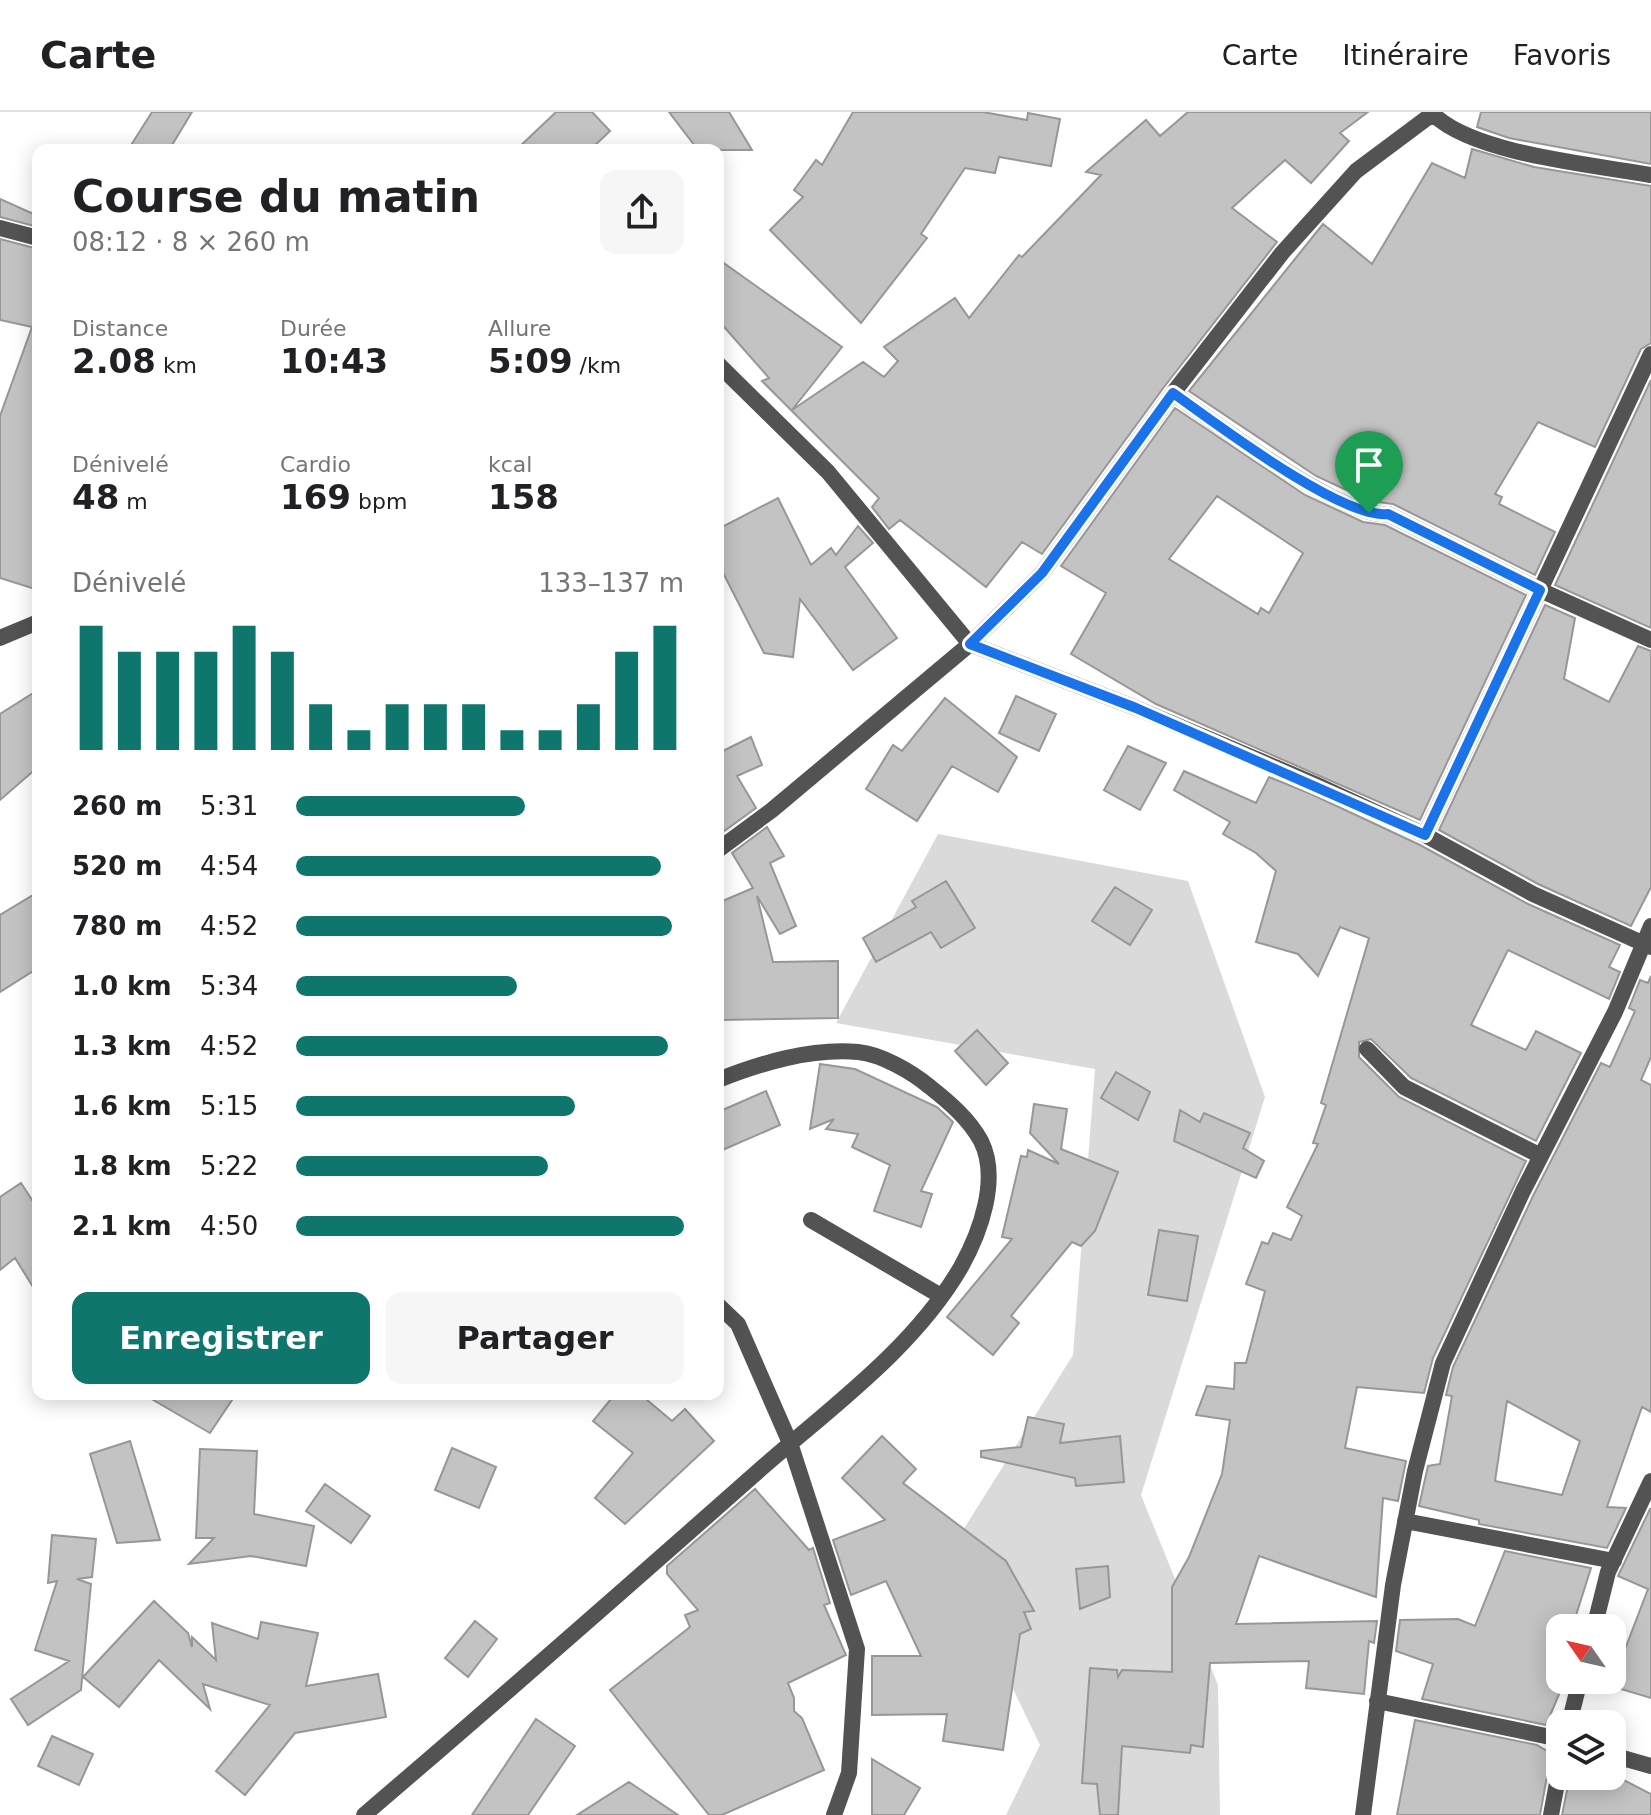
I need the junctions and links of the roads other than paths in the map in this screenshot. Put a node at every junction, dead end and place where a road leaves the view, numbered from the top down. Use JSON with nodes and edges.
{"nodes":[{"id":1,"x":1435,"y":114,"type":"edge"},
{"id":2,"x":1651,"y":175,"type":"edge"},
{"id":3,"x":0,"y":228,"type":"edge"},
{"id":4,"x":32,"y":236,"type":"edge"},
{"id":5,"x":1651,"y":354,"type":"edge"},
{"id":6,"x":724,"y":370,"type":"edge"},
{"id":7,"x":1173,"y":393,"type":"junction"},
{"id":8,"x":1540,"y":590,"type":"junction"},
{"id":9,"x":32,"y":625,"type":"edge"},
{"id":10,"x":0,"y":638,"type":"edge"},
{"id":11,"x":1651,"y":640,"type":"edge"},
{"id":12,"x":970,"y":644,"type":"junction"},
{"id":13,"x":1425,"y":835,"type":"junction"},
{"id":14,"x":724,"y":846,"type":"edge"},
{"id":15,"x":1651,"y":926,"type":"edge"},
{"id":16,"x":1647,"y":945,"type":"edge"},
{"id":17,"x":1367,"y":1049,"type":"dead end"},
{"id":18,"x":724,"y":1078,"type":"edge"},
{"id":19,"x":1541,"y":1156,"type":"junction"},
{"id":20,"x":811,"y":1220,"type":"dead end"},
{"id":21,"x":941,"y":1296,"type":"junction"},
{"id":22,"x":724,"y":1311,"type":"edge"},
{"id":23,"x":790,"y":1443,"type":"junction"},
{"id":24,"x":1651,"y":1481,"type":"edge"},
{"id":25,"x":1405,"y":1521,"type":"junction"},
{"id":26,"x":1614,"y":1561,"type":"junction"},
{"id":27,"x":1598,"y":1614,"type":"edge"},
{"id":28,"x":1377,"y":1701,"type":"junction"},
{"id":29,"x":1546,"y":1736,"type":"edge"},
{"id":30,"x":1626,"y":1759,"type":"edge"},
{"id":31,"x":1651,"y":1766,"type":"edge"},
{"id":32,"x":1556,"y":1790,"type":"edge"},
{"id":33,"x":364,"y":1815,"type":"edge"},
{"id":34,"x":834,"y":1815,"type":"edge"},
{"id":35,"x":1363,"y":1815,"type":"edge"},
{"id":36,"x":1551,"y":1815,"type":"edge"}],
"edges":[{"from":1,"to":2,"type":"street"},
{"from":1,"to":7,"type":"street"},
{"from":3,"to":4,"type":"street"},
{"from":5,"to":8,"type":"street"},
{"from":6,"to":12,"type":"street"},
{"from":7,"to":8,"type":"street"},
{"from":7,"to":12,"type":"street"},
{"from":8,"to":11,"type":"street"},
{"from":8,"to":13,"type":"street"},
{"from":9,"to":10,"type":"street"},
{"from":12,"to":13,"type":"street"},
{"from":12,"to":14,"type":"street"},
{"from":13,"to":16,"type":"street"},
{"from":15,"to":16,"type":"street"},
{"from":16,"to":19,"type":"street"},
{"from":17,"to":19,"type":"street"},
{"from":18,"to":21,"type":"street"},
{"from":19,"to":25,"type":"street"},
{"from":20,"to":21,"type":"street"},
{"from":21,"to":23,"type":"street"},
{"from":22,"to":23,"type":"street"},
{"from":23,"to":33,"type":"street"},
{"from":23,"to":34,"type":"street"},
{"from":24,"to":26,"type":"street"},
{"from":25,"to":26,"type":"street"},
{"from":25,"to":28,"type":"street"},
{"from":26,"to":27,"type":"street"},
{"from":28,"to":29,"type":"street"},
{"from":28,"to":35,"type":"street"},
{"from":30,"to":31,"type":"street"},
{"from":32,"to":36,"type":"street"}]}
